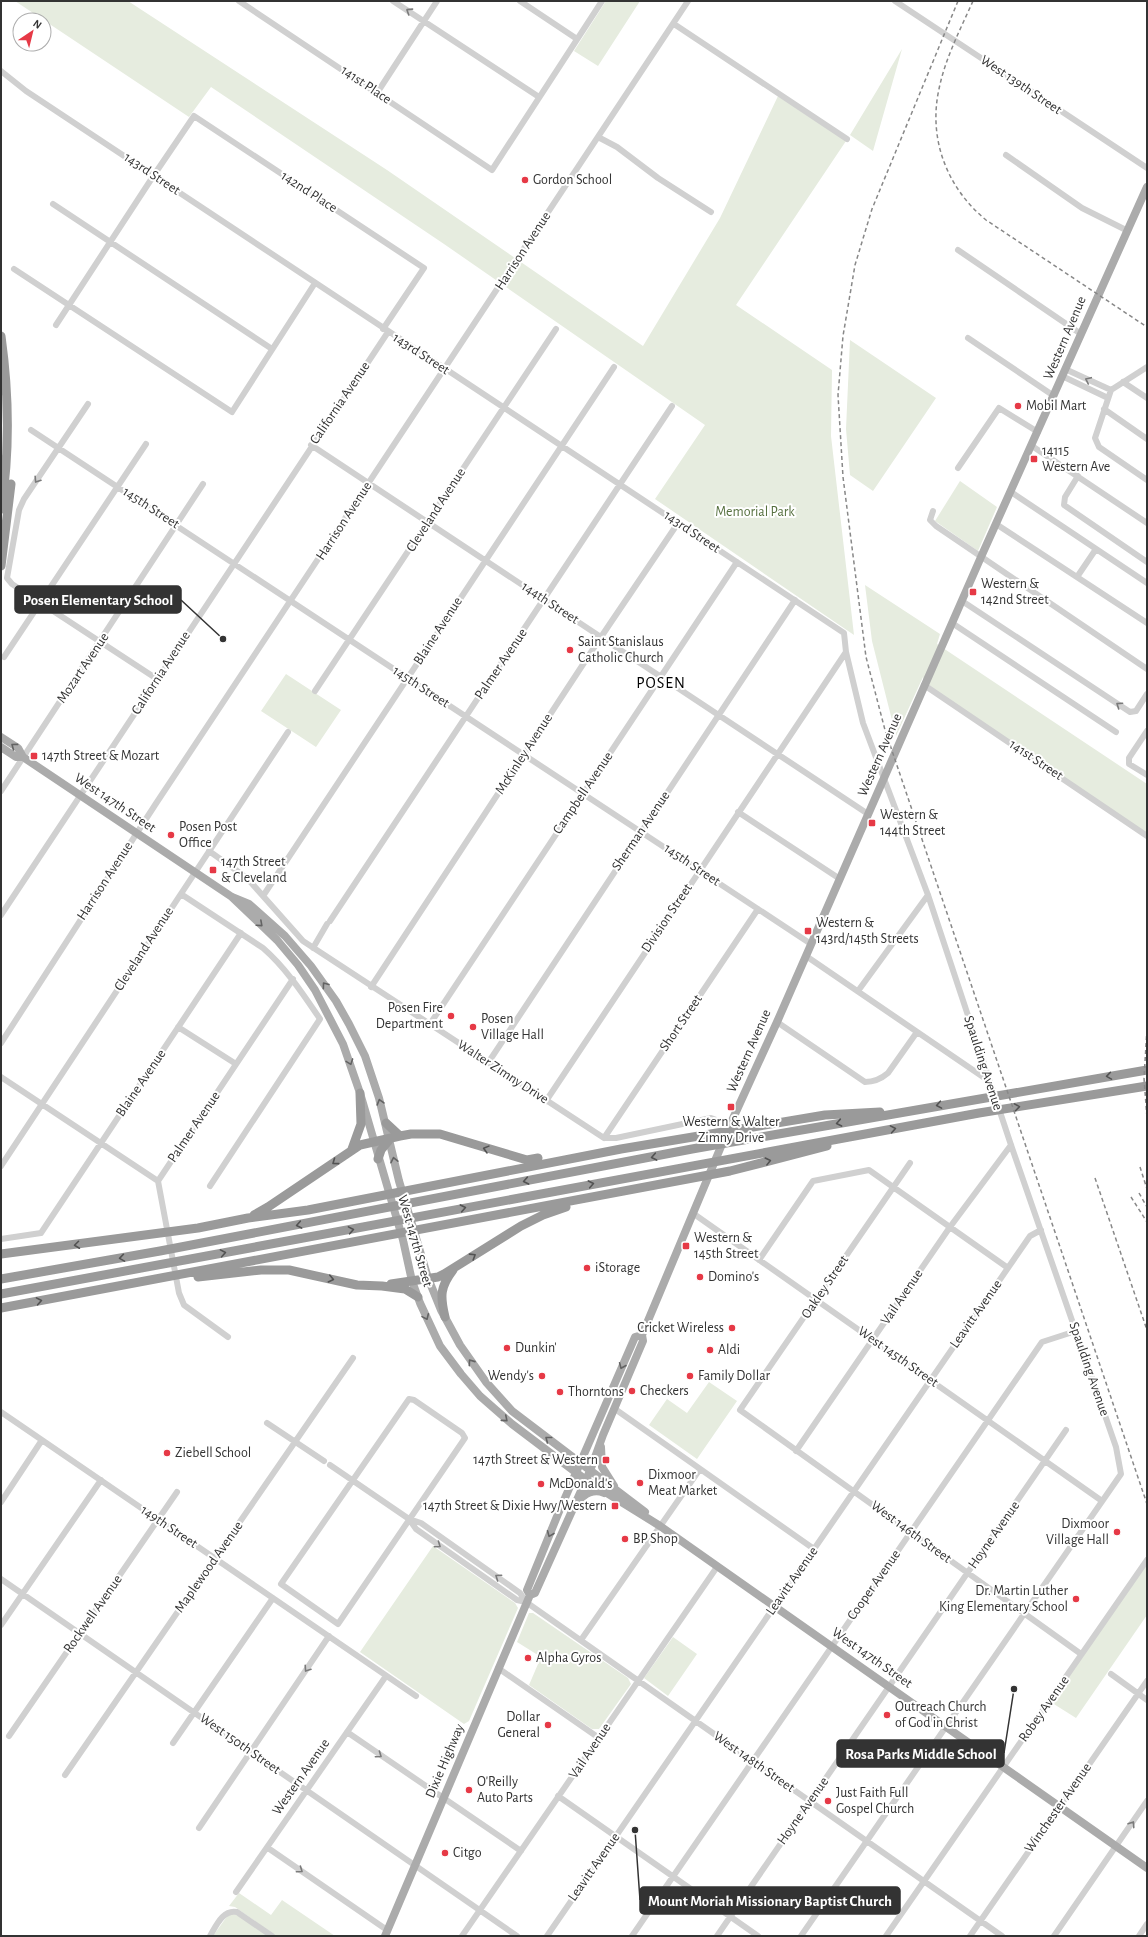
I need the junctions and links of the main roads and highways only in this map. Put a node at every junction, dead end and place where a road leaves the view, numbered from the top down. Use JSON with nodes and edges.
{"nodes":[{"id":1,"x":1147,"y":187,"type":"edge"},
{"id":2,"x":1,"y":336,"type":"edge"},
{"id":3,"x":8,"y":421,"type":"junction"},
{"id":4,"x":1,"y":509,"type":"edge"},
{"id":5,"x":1,"y":566,"type":"edge"},
{"id":6,"x":1,"y":737,"type":"edge"},
{"id":7,"x":1,"y":747,"type":"edge"},
{"id":8,"x":23,"y":757,"type":"junction"},
{"id":9,"x":232,"y":897,"type":"junction"},
{"id":10,"x":1147,"y":1070,"type":"edge"},
{"id":11,"x":1147,"y":1086,"type":"edge"},
{"id":12,"x":360,"y":1093,"type":"junction"},
{"id":13,"x":891,"y":1114,"type":"junction"},
{"id":14,"x":386,"y":1123,"type":"junction"},
{"id":15,"x":400,"y":1136,"type":"junction"},
{"id":16,"x":854,"y":1136,"type":"junction"},
{"id":17,"x":390,"y":1139,"type":"junction"},
{"id":18,"x":374,"y":1142,"type":"junction"},
{"id":19,"x":352,"y":1149,"type":"junction"},
{"id":20,"x":621,"y":1149,"type":"junction"},
{"id":21,"x":378,"y":1159,"type":"junction"},
{"id":22,"x":587,"y":1199,"type":"junction"},
{"id":23,"x":248,"y":1218,"type":"junction"},
{"id":24,"x":2,"y":1254,"type":"edge"},
{"id":25,"x":455,"y":1268,"type":"junction"},
{"id":26,"x":191,"y":1275,"type":"junction"},
{"id":27,"x":428,"y":1278,"type":"junction"},
{"id":28,"x":1,"y":1279,"type":"edge"},
{"id":29,"x":412,"y":1281,"type":"junction"},
{"id":30,"x":382,"y":1286,"type":"junction"},
{"id":31,"x":1,"y":1294,"type":"edge"},
{"id":32,"x":418,"y":1297,"type":"junction"},
{"id":33,"x":1,"y":1308,"type":"edge"},
{"id":34,"x":445,"y":1317,"type":"junction"},
{"id":35,"x":642,"y":1335,"type":"junction"},
{"id":36,"x":603,"y":1435,"type":"junction"},
{"id":37,"x":580,"y":1464,"type":"junction"},
{"id":38,"x":590,"y":1471,"type":"junction"},
{"id":39,"x":576,"y":1472,"type":"junction"},
{"id":40,"x":586,"y":1480,"type":"junction"},
{"id":41,"x":619,"y":1497,"type":"junction"},
{"id":42,"x":573,"y":1507,"type":"junction"},
{"id":43,"x":528,"y":1599,"type":"junction"},
{"id":44,"x":1147,"y":1868,"type":"edge"},
{"id":45,"x":386,"y":1933,"type":"edge"}],
"edges":[{"from":1,"to":35,"type":"main road","name":"Western Avenue"},
{"from":2,"to":3,"type":"highway"},
{"from":3,"to":4,"type":"highway"},
{"from":3,"to":5,"type":"highway"},
{"from":8,"to":6,"type":"main road","name":"West 147th Street","one_way":true},
{"from":7,"to":8,"type":"main road","name":"West 147th Street"},
{"from":8,"to":9,"type":"main road","name":"West 147th Street"},
{"from":9,"to":12,"type":"main road","name":"West 147th Street","one_way":true},
{"from":14,"to":9,"type":"main road","name":"West 147th Street","one_way":true},
{"from":10,"to":13,"type":"highway","one_way":true},
{"from":16,"to":11,"type":"highway","one_way":true},
{"from":12,"to":18,"type":"main road","name":"West 147th Street"},
{"from":12,"to":19,"type":"highway"},
{"from":13,"to":20,"type":"highway"},
{"from":13,"to":28,"type":"highway","one_way":true},
{"from":14,"to":15,"type":"highway"},
{"from":14,"to":17,"type":"main road","name":"West 147th Street"},
{"from":15,"to":17,"type":"highway"},
{"from":20,"to":15,"type":"highway","one_way":true},
{"from":22,"to":16,"type":"highway","one_way":true},
{"from":31,"to":16,"type":"highway","one_way":true},
{"from":17,"to":18,"type":"highway"},
{"from":17,"to":21,"type":"highway"},
{"from":27,"to":17,"type":"main road","name":"West 147th Street","one_way":true},
{"from":18,"to":19,"type":"highway"},
{"from":18,"to":21,"type":"main road","name":"West 147th Street"},
{"from":19,"to":23,"type":"highway","one_way":true},
{"from":20,"to":23,"type":"highway"},
{"from":21,"to":29,"type":"main road","name":"West 147th Street"},
{"from":25,"to":22,"type":"highway","one_way":true},
{"from":22,"to":26,"type":"highway"},
{"from":23,"to":24,"type":"highway","one_way":true},
{"from":25,"to":27,"type":"highway"},
{"from":25,"to":34,"type":"highway"},
{"from":26,"to":30,"type":"highway","one_way":true},
{"from":33,"to":26,"type":"highway","one_way":true},
{"from":27,"to":29,"type":"highway"},
{"from":27,"to":34,"type":"main road","name":"West 147th Street"},
{"from":29,"to":30,"type":"highway"},
{"from":29,"to":32,"type":"main road","name":"West 147th Street"},
{"from":30,"to":32,"type":"highway"},
{"from":32,"to":39,"type":"main road","name":"West 147th Street","one_way":true},
{"from":37,"to":34,"type":"main road","name":"West 147th Street","one_way":true},
{"from":35,"to":36,"type":"main road","name":"Western Avenue"},
{"from":35,"to":37,"type":"main road","name":"Western Avenue","one_way":true},
{"from":36,"to":38,"type":"main road","name":"Western Avenue"},
{"from":36,"to":41,"type":"main road"},
{"from":37,"to":38,"type":"main road","name":"West 147th Street"},
{"from":37,"to":39,"type":"main road","name":"Dixie Highway"},
{"from":38,"to":40,"type":"main road","name":"Dixie Highway"},
{"from":38,"to":41,"type":"main road","name":"West 147th Street"},
{"from":39,"to":40,"type":"main road","name":"West 147th Street"},
{"from":39,"to":43,"type":"main road","name":"Dixie Highway","one_way":true},
{"from":40,"to":41,"type":"main road","name":"West 147th Street"},
{"from":40,"to":42,"type":"main road","name":"Dixie Highway"},
{"from":41,"to":42,"type":"main road"},
{"from":41,"to":44,"type":"main road","name":"West 147th Street"},
{"from":42,"to":43,"type":"main road","name":"Dixie Highway"},
{"from":43,"to":45,"type":"main road","name":"Dixie Highway"}]}
